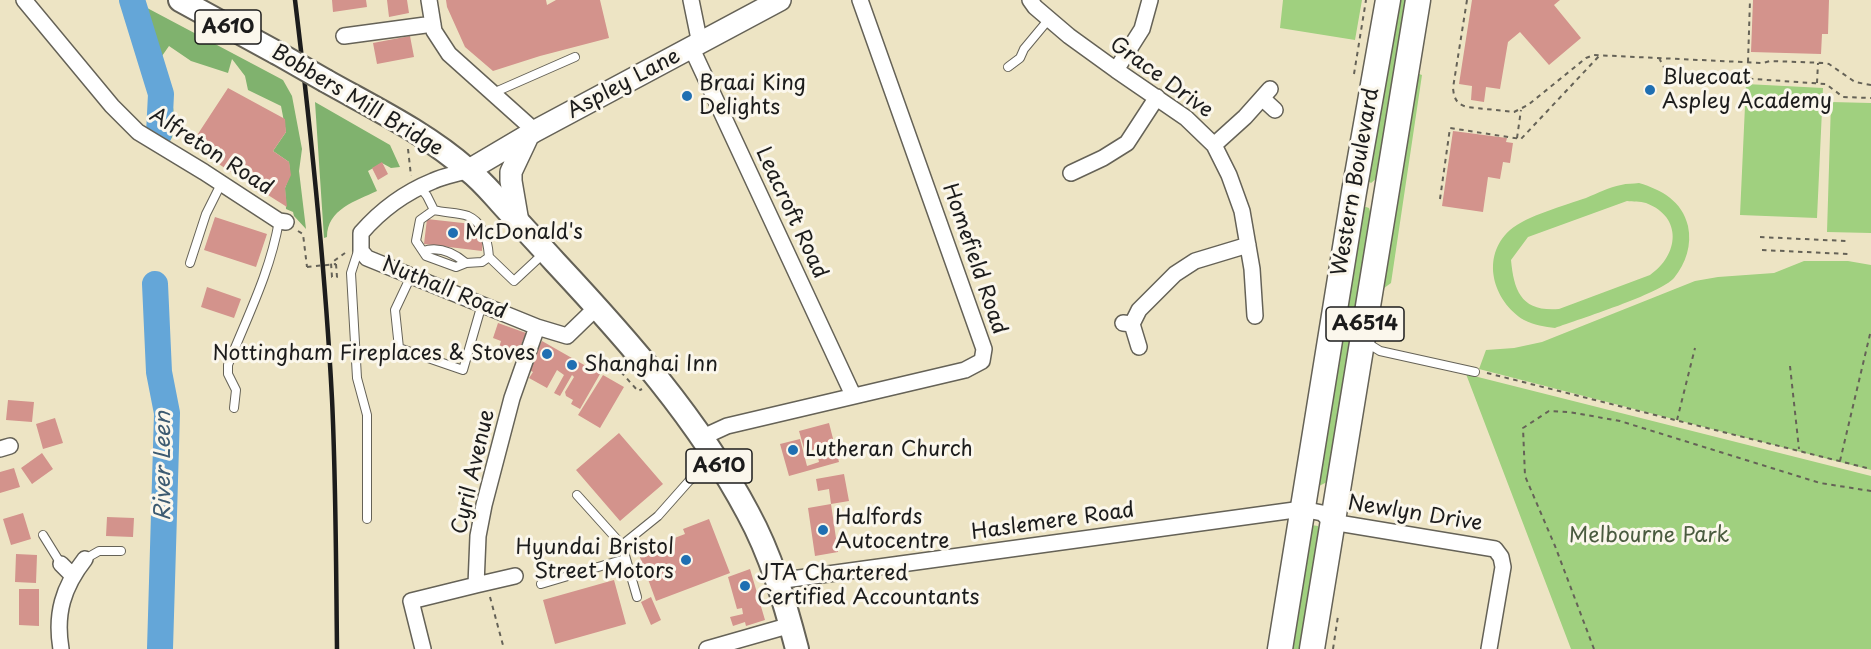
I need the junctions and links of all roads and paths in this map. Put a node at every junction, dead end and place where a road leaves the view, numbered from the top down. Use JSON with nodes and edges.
{"nodes":[{"id":1,"x":24,"y":0,"type":"edge"},
{"id":2,"x":180,"y":0,"type":"edge"},
{"id":3,"x":429,"y":0,"type":"edge"},
{"id":4,"x":691,"y":0,"type":"edge"},
{"id":5,"x":780,"y":0,"type":"edge"},
{"id":6,"x":860,"y":0,"type":"edge"},
{"id":7,"x":1030,"y":0,"type":"edge"},
{"id":8,"x":1150,"y":0,"type":"edge"},
{"id":9,"x":1388,"y":0,"type":"edge"},
{"id":10,"x":1418,"y":0,"type":"edge"},
{"id":11,"x":1467,"y":0,"type":"edge"},
{"id":12,"x":1750,"y":0,"type":"edge"},
{"id":13,"x":1049,"y":19,"type":"junction"},
{"id":14,"x":433,"y":24,"type":"junction"},
{"id":15,"x":344,"y":36,"type":"dead end"},
{"id":16,"x":696,"y":46,"type":"junction"},
{"id":17,"x":1600,"y":55,"type":"junction"},
{"id":18,"x":575,"y":57,"type":"dead end"},
{"id":19,"x":1659,"y":58,"type":"junction"},
{"id":20,"x":1748,"y":62,"type":"junction"},
{"id":21,"x":1818,"y":63,"type":"junction"},
{"id":22,"x":1008,"y":67,"type":"dead end"},
{"id":23,"x":1116,"y":70,"type":"junction"},
{"id":24,"x":1817,"y":83,"type":"junction"},
{"id":25,"x":1871,"y":85,"type":"edge"},
{"id":26,"x":493,"y":93,"type":"junction"},
{"id":27,"x":1157,"y":97,"type":"junction"},
{"id":28,"x":1871,"y":98,"type":"edge"},
{"id":29,"x":1275,"y":110,"type":"dead end"},
{"id":30,"x":1521,"y":110,"type":"junction"},
{"id":31,"x":401,"y":124,"type":"junction"},
{"id":32,"x":531,"y":134,"type":"junction"},
{"id":33,"x":1517,"y":138,"type":"junction"},
{"id":34,"x":1214,"y":145,"type":"junction"},
{"id":35,"x":469,"y":170,"type":"junction"},
{"id":36,"x":1082,"y":174,"type":"dead end"},
{"id":37,"x":221,"y":184,"type":"junction"},
{"id":38,"x":416,"y":189,"type":"junction"},
{"id":39,"x":1371,"y":195,"type":"junction"},
{"id":40,"x":1440,"y":199,"type":"dead end"},
{"id":41,"x":434,"y":210,"type":"junction"},
{"id":42,"x":282,"y":222,"type":"junction"},
{"id":43,"x":518,"y":222,"type":"junction"},
{"id":44,"x":1760,"y":237,"type":"dead end"},
{"id":45,"x":1846,"y":241,"type":"dead end"},
{"id":46,"x":360,"y":244,"type":"junction"},
{"id":47,"x":1248,"y":245,"type":"junction"},
{"id":48,"x":1762,"y":250,"type":"dead end"},
{"id":49,"x":546,"y":252,"type":"junction"},
{"id":50,"x":1848,"y":254,"type":"dead end"},
{"id":51,"x":489,"y":257,"type":"junction"},
{"id":52,"x":189,"y":263,"type":"dead end"},
{"id":53,"x":331,"y":263,"type":"dead end"},
{"id":54,"x":411,"y":276,"type":"junction"},
{"id":55,"x":482,"y":304,"type":"junction"},
{"id":56,"x":597,"y":307,"type":"junction"},
{"id":57,"x":1255,"y":316,"type":"dead end"},
{"id":58,"x":537,"y":327,"type":"junction"},
{"id":59,"x":1871,"y":330,"type":"edge"},
{"id":60,"x":1362,"y":345,"type":"junction"},
{"id":61,"x":1139,"y":347,"type":"dead end"},
{"id":62,"x":1695,"y":348,"type":"dead end"},
{"id":63,"x":1790,"y":366,"type":"dead end"},
{"id":64,"x":1475,"y":372,"type":"joint"},
{"id":65,"x":853,"y":395,"type":"junction"},
{"id":66,"x":234,"y":408,"type":"dead end"},
{"id":67,"x":1677,"y":420,"type":"junction"},
{"id":68,"x":703,"y":437,"type":"junction"},
{"id":69,"x":1799,"y":451,"type":"junction"},
{"id":70,"x":716,"y":461,"type":"junction"},
{"id":71,"x":1840,"y":461,"type":"junction"},
{"id":72,"x":1871,"y":469,"type":"edge"},
{"id":73,"x":1871,"y":490,"type":"edge"},
{"id":74,"x":577,"y":495,"type":"dead end"},
{"id":75,"x":1302,"y":509,"type":"junction"},
{"id":76,"x":367,"y":519,"type":"dead end"},
{"id":77,"x":1332,"y":522,"type":"junction"},
{"id":78,"x":43,"y":535,"type":"dead end"},
{"id":79,"x":622,"y":545,"type":"junction"},
{"id":80,"x":121,"y":551,"type":"dead end"},
{"id":81,"x":85,"y":559,"type":"joint"},
{"id":82,"x":625,"y":559,"type":"junction"},
{"id":83,"x":67,"y":570,"type":"junction"},
{"id":84,"x":515,"y":576,"type":"dead end"},
{"id":85,"x":777,"y":581,"type":"junction"},
{"id":86,"x":481,"y":584,"type":"junction"},
{"id":87,"x":541,"y":584,"type":"dead end"},
{"id":88,"x":637,"y":597,"type":"dead end"},
{"id":89,"x":1338,"y":617,"type":"dead end"},
{"id":90,"x":791,"y":626,"type":"junction"},
{"id":91,"x":61,"y":649,"type":"edge"},
{"id":92,"x":423,"y":649,"type":"edge"},
{"id":93,"x":504,"y":649,"type":"edge"},
{"id":94,"x":707,"y":649,"type":"edge"},
{"id":95,"x":797,"y":649,"type":"edge"},
{"id":96,"x":1280,"y":649,"type":"edge"},
{"id":97,"x":1312,"y":649,"type":"edge"},
{"id":98,"x":1333,"y":649,"type":"edge"},
{"id":99,"x":1489,"y":649,"type":"edge"},
{"id":100,"x":1594,"y":649,"type":"edge"}],
"edges":[{"from":1,"to":37,"type":"street","name":"Alfreton Road"},
{"from":2,"to":31,"type":"main road","name":"Bobbers Mill Bridge","number":"A610","bridge":true},
{"from":3,"to":14,"type":"street"},
{"from":4,"to":16,"type":"street","name":"Leacroft Road"},
{"from":5,"to":16,"type":"main road","name":"Aspley Lane"},
{"from":6,"to":65,"type":"street","name":"Homefield Road"},
{"from":7,"to":13,"type":"street","name":"Grace Drive"},
{"from":8,"to":23,"type":"street"},
{"from":9,"to":39,"type":"highway","name":"Western Boulevard","number":"A6514"},
{"from":10,"to":39,"type":"highway","name":"Western Boulevard","number":"A6514"},
{"from":11,"to":30,"type":"path"},
{"from":12,"to":20,"type":"path"},
{"from":13,"to":22,"type":"lane"},
{"from":13,"to":23,"type":"street","name":"Grace Drive"},
{"from":14,"to":15,"type":"street"},
{"from":14,"to":26,"type":"street"},
{"from":16,"to":32,"type":"main road","name":"Aspley Lane"},
{"from":16,"to":65,"type":"street","name":"Leacroft Road"},
{"from":17,"to":19,"type":"path"},
{"from":17,"to":30,"type":"path"},
{"from":17,"to":33,"type":"path"},
{"from":18,"to":26,"type":"lane"},
{"from":19,"to":20,"type":"path"},
{"from":19,"to":24,"type":"path"},
{"from":20,"to":21,"type":"path"},
{"from":21,"to":24,"type":"path"},
{"from":21,"to":25,"type":"path"},
{"from":23,"to":27,"type":"street","name":"Grace Drive"},
{"from":24,"to":28,"type":"path"},
{"from":26,"to":32,"type":"street"},
{"from":27,"to":34,"type":"street","name":"Grace Drive"},
{"from":27,"to":36,"type":"street"},
{"from":29,"to":34,"type":"street"},
{"from":30,"to":33,"type":"path"},
{"from":31,"to":35,"type":"main road","name":"Bobbers Mill Bridge","number":"A610"},
{"from":31,"to":38,"type":"path"},
{"from":32,"to":35,"type":"main road","name":"Aspley Lane"},
{"from":32,"to":43,"type":"main road"},
{"from":33,"to":40,"type":"path"},
{"from":34,"to":47,"type":"street","name":"Grace Drive"},
{"from":35,"to":38,"type":"street","name":"Nuthall Road"},
{"from":35,"to":43,"type":"main road","number":"A610"},
{"from":37,"to":42,"type":"street","name":"Alfreton Road"},
{"from":37,"to":52,"type":"lane"},
{"from":38,"to":41,"type":"lane"},
{"from":38,"to":46,"type":"street","name":"Nuthall Road"},
{"from":39,"to":60,"type":"highway","name":"Western Boulevard","number":"A6514"},
{"from":39,"to":75,"type":"highway","name":"Western Boulevard","number":"A6514"},
{"from":41,"to":51,"type":"lane"},
{"from":41,"to":51,"type":"lane"},
{"from":42,"to":53,"type":"path","bridge":true},
{"from":42,"to":66,"type":"lane"},
{"from":43,"to":49,"type":"main road","number":"A610"},
{"from":44,"to":45,"type":"path"},
{"from":46,"to":54,"type":"street","name":"Nuthall Road"},
{"from":46,"to":76,"type":"lane"},
{"from":47,"to":57,"type":"street","name":"Grace Drive"},
{"from":47,"to":61,"type":"street"},
{"from":48,"to":50,"type":"path"},
{"from":49,"to":51,"type":"lane"},
{"from":49,"to":56,"type":"main road","number":"A610"},
{"from":54,"to":55,"type":"street","name":"Nuthall Road"},
{"from":54,"to":55,"type":"lane"},
{"from":55,"to":58,"type":"street","name":"Nuthall Road"},
{"from":56,"to":58,"type":"street","name":"Nuthall Road"},
{"from":56,"to":68,"type":"main road","number":"A610"},
{"from":58,"to":86,"type":"street","name":"Cyril Avenue"},
{"from":59,"to":71,"type":"path"},
{"from":60,"to":64,"type":"lane"},
{"from":60,"to":77,"type":"highway","name":"Western Boulevard","number":"A6514"},
{"from":62,"to":67,"type":"path"},
{"from":63,"to":69,"type":"path"},
{"from":64,"to":67,"type":"path"},
{"from":65,"to":68,"type":"street","name":"Homefield Road"},
{"from":67,"to":69,"type":"path"},
{"from":68,"to":70,"type":"main road","number":"A610"},
{"from":69,"to":71,"type":"path"},
{"from":70,"to":79,"type":"lane"},
{"from":70,"to":85,"type":"main road","number":"A610"},
{"from":71,"to":72,"type":"path"},
{"from":73,"to":100,"type":"path"},
{"from":74,"to":79,"type":"lane"},
{"from":75,"to":77,"type":"street","name":"Haslemere Road"},
{"from":75,"to":85,"type":"street","name":"Haslemere Road"},
{"from":75,"to":96,"type":"highway","name":"Western Boulevard","number":"A6514"},
{"from":77,"to":97,"type":"highway","name":"Western Boulevard","number":"A6514"},
{"from":77,"to":99,"type":"street","name":"Newlyn Drive"},
{"from":78,"to":83,"type":"lane"},
{"from":79,"to":82,"type":"lane"},
{"from":80,"to":81,"type":"lane"},
{"from":81,"to":83,"type":"street"},
{"from":82,"to":87,"type":"lane"},
{"from":82,"to":88,"type":"lane"},
{"from":83,"to":91,"type":"street"},
{"from":84,"to":86,"type":"street"},
{"from":85,"to":90,"type":"main road","number":"A610"},
{"from":86,"to":92,"type":"street"},
{"from":86,"to":93,"type":"path"},
{"from":89,"to":98,"type":"path"},
{"from":90,"to":94,"type":"street"},
{"from":90,"to":95,"type":"main road","number":"A610"}]}
